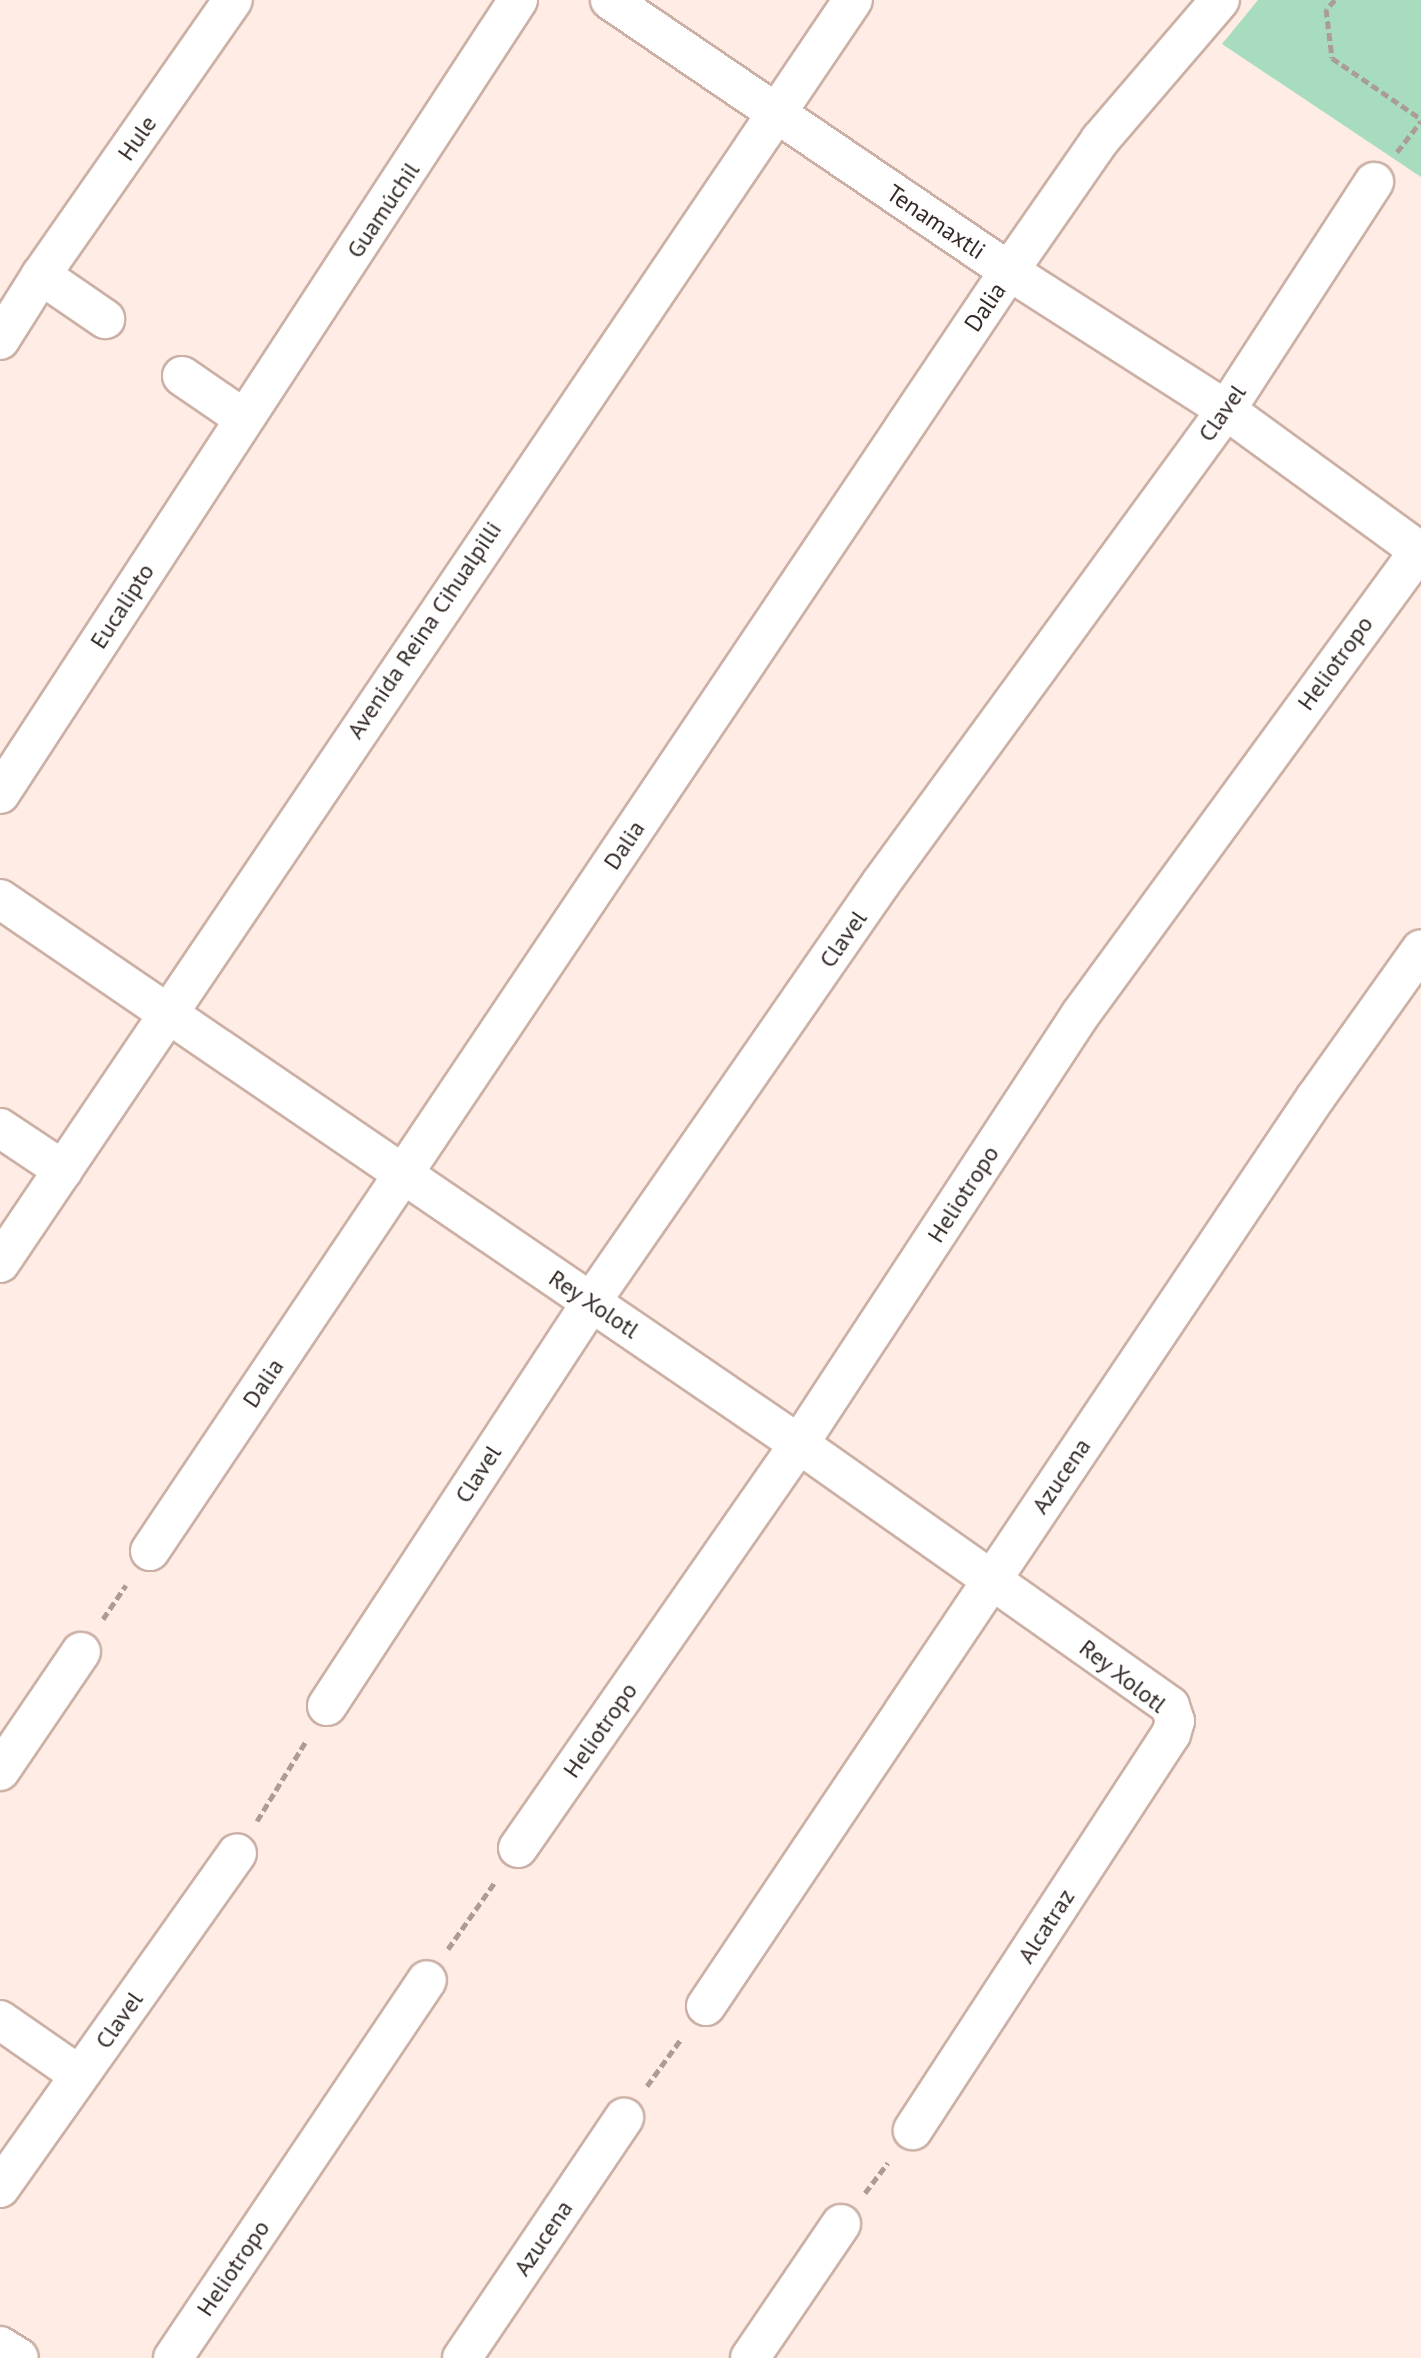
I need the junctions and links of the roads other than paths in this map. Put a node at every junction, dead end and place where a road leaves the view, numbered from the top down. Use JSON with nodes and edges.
{"nodes":[{"id":1,"x":233,"y":0,"type":"edge"},
{"id":2,"x":518,"y":0,"type":"edge"},
{"id":3,"x":610,"y":0,"type":"edge"},
{"id":4,"x":853,"y":0,"type":"edge"},
{"id":5,"x":1220,"y":0,"type":"edge"},
{"id":6,"x":774,"y":112,"type":"junction"},
{"id":7,"x":1374,"y":182,"type":"dead end"},
{"id":8,"x":1009,"y":271,"type":"junction"},
{"id":9,"x":41,"y":275,"type":"junction"},
{"id":10,"x":105,"y":319,"type":"dead end"},
{"id":11,"x":0,"y":340,"type":"edge"},
{"id":12,"x":182,"y":376,"type":"dead end"},
{"id":13,"x":1226,"y":410,"type":"junction"},
{"id":14,"x":243,"y":418,"type":"junction"},
{"id":15,"x":1420,"y":550,"type":"edge"},
{"id":16,"x":0,"y":794,"type":"edge"},
{"id":17,"x":0,"y":899,"type":"edge"},
{"id":18,"x":1421,"y":949,"type":"edge"},
{"id":19,"x":166,"y":1014,"type":"junction"},
{"id":20,"x":0,"y":1128,"type":"edge"},
{"id":21,"x":63,"y":1170,"type":"junction"},
{"id":22,"x":405,"y":1174,"type":"junction"},
{"id":23,"x":0,"y":1263,"type":"edge"},
{"id":24,"x":591,"y":1302,"type":"junction"},
{"id":25,"x":799,"y":1444,"type":"junction"},
{"id":26,"x":150,"y":1551,"type":"road end"},
{"id":27,"x":993,"y":1578,"type":"junction"},
{"id":28,"x":81,"y":1652,"type":"road end"},
{"id":29,"x":327,"y":1706,"type":"road end"},
{"id":30,"x":1175,"y":1721,"type":"joint"},
{"id":31,"x":0,"y":1771,"type":"edge"},
{"id":32,"x":518,"y":1848,"type":"road end"},
{"id":33,"x":237,"y":1853,"type":"road end"},
{"id":34,"x":427,"y":1980,"type":"road end"},
{"id":35,"x":706,"y":2006,"type":"road end"},
{"id":36,"x":0,"y":2020,"type":"edge"},
{"id":37,"x":79,"y":2075,"type":"junction"},
{"id":38,"x":624,"y":2118,"type":"road end"},
{"id":39,"x":913,"y":2130,"type":"road end"},
{"id":40,"x":0,"y":2188,"type":"edge"},
{"id":41,"x":841,"y":2224,"type":"road end"},
{"id":42,"x":0,"y":2346,"type":"edge"},
{"id":43,"x":19,"y":2358,"type":"edge"},
{"id":44,"x":173,"y":2358,"type":"edge"},
{"id":45,"x":462,"y":2358,"type":"edge"},
{"id":46,"x":750,"y":2358,"type":"edge"}],
"edges":[{"from":1,"to":9,"type":"street","name":"Hule"},
{"from":2,"to":14,"type":"street","name":"Guamúchil"},
{"from":3,"to":6,"type":"street","name":"Tenamaxtli"},
{"from":4,"to":6,"type":"street","name":"Avenida Reina Cihualpilli"},
{"from":5,"to":8,"type":"street","name":"Dalia"},
{"from":6,"to":8,"type":"street","name":"Tenamaxtli"},
{"from":6,"to":19,"type":"street","name":"Avenida Reina Cihualpilli"},
{"from":7,"to":13,"type":"street","name":"Clavel"},
{"from":8,"to":13,"type":"street","name":"Tenamaxtli"},
{"from":8,"to":22,"type":"street","name":"Dalia"},
{"from":9,"to":10,"type":"street"},
{"from":9,"to":11,"type":"street","name":"Hule"},
{"from":12,"to":14,"type":"street"},
{"from":13,"to":15,"type":"street","name":"Tenamaxtli"},
{"from":13,"to":24,"type":"street","name":"Clavel"},
{"from":14,"to":16,"type":"street","name":"Eucalipto"},
{"from":15,"to":25,"type":"street","name":"Heliotropo"},
{"from":17,"to":19,"type":"street","name":"Rey Xolotl"},
{"from":18,"to":27,"type":"street","name":"Azucena"},
{"from":19,"to":21,"type":"street","name":"Avenida Reina Cihualpilli"},
{"from":19,"to":22,"type":"street","name":"Rey Xolotl"},
{"from":20,"to":21,"type":"street"},
{"from":21,"to":23,"type":"street","name":"Avenida Reina Cihualpilli"},
{"from":22,"to":24,"type":"street","name":"Rey Xolotl"},
{"from":22,"to":26,"type":"street","name":"Dalia"},
{"from":24,"to":25,"type":"street","name":"Rey Xolotl"},
{"from":24,"to":29,"type":"street","name":"Clavel"},
{"from":25,"to":27,"type":"street","name":"Rey Xolotl"},
{"from":25,"to":32,"type":"street","name":"Heliotropo"},
{"from":27,"to":30,"type":"street","name":"Rey Xolotl"},
{"from":27,"to":35,"type":"street","name":"Azucena"},
{"from":28,"to":31,"type":"street"},
{"from":30,"to":39,"type":"street","name":"Alcatraz"},
{"from":33,"to":37,"type":"street","name":"Clavel"},
{"from":34,"to":44,"type":"street","name":"Heliotropo"},
{"from":36,"to":37,"type":"street"},
{"from":37,"to":40,"type":"street","name":"Clavel"},
{"from":38,"to":45,"type":"street","name":"Azucena"},
{"from":41,"to":46,"type":"street"},
{"from":42,"to":43,"type":"street"}]}
